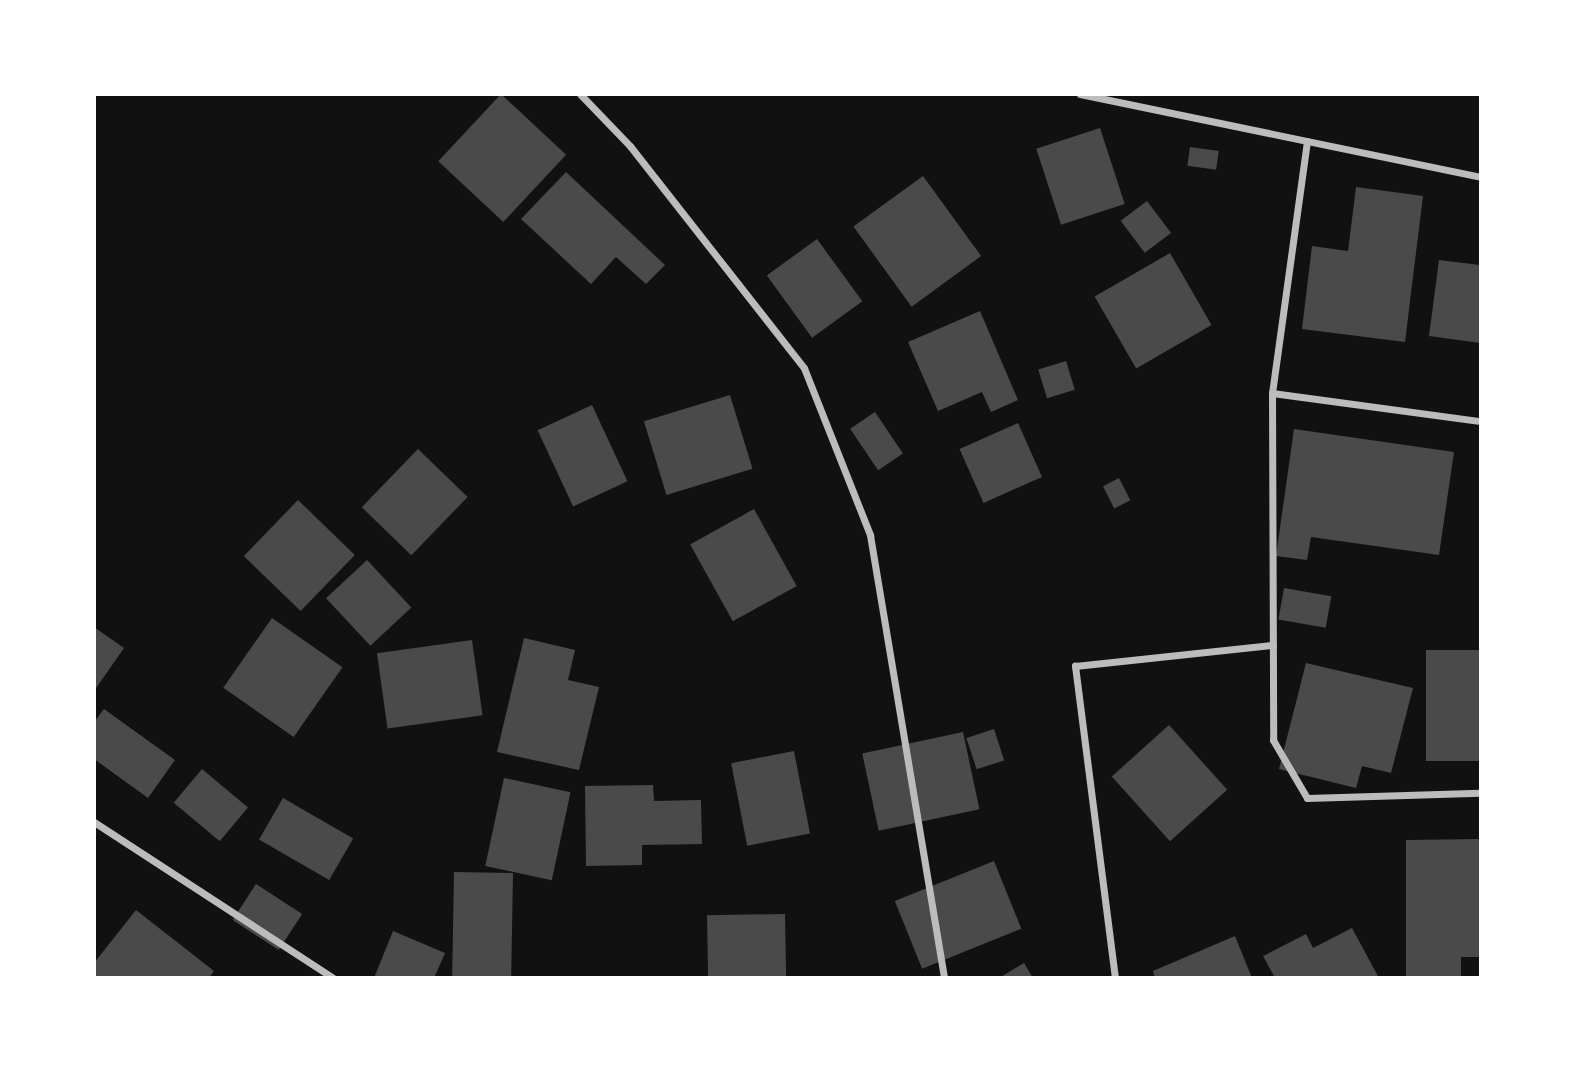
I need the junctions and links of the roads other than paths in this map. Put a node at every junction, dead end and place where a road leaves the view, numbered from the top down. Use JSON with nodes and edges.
{"nodes":[{"id":1,"x":580,"y":94,"type":"edge"},
{"id":2,"x":1080,"y":94,"type":"edge"},
{"id":3,"x":1307,"y":141,"type":"junction"},
{"id":4,"x":1480,"y":177,"type":"edge"},
{"id":5,"x":1272,"y":393,"type":"junction"},
{"id":6,"x":1480,"y":421,"type":"edge"},
{"id":7,"x":1273,"y":645,"type":"junction"},
{"id":8,"x":1480,"y":793,"type":"edge"},
{"id":9,"x":94,"y":822,"type":"edge"},
{"id":10,"x":333,"y":978,"type":"edge"},
{"id":11,"x":944,"y":978,"type":"edge"},
{"id":12,"x":1115,"y":978,"type":"edge"}],
"edges":[{"from":1,"to":11,"type":"street"},
{"from":2,"to":3,"type":"street"},
{"from":3,"to":4,"type":"street"},
{"from":3,"to":5,"type":"street"},
{"from":5,"to":6,"type":"street"},
{"from":5,"to":7,"type":"street"},
{"from":7,"to":8,"type":"street"},
{"from":7,"to":12,"type":"street"},
{"from":9,"to":10,"type":"street"}]}
